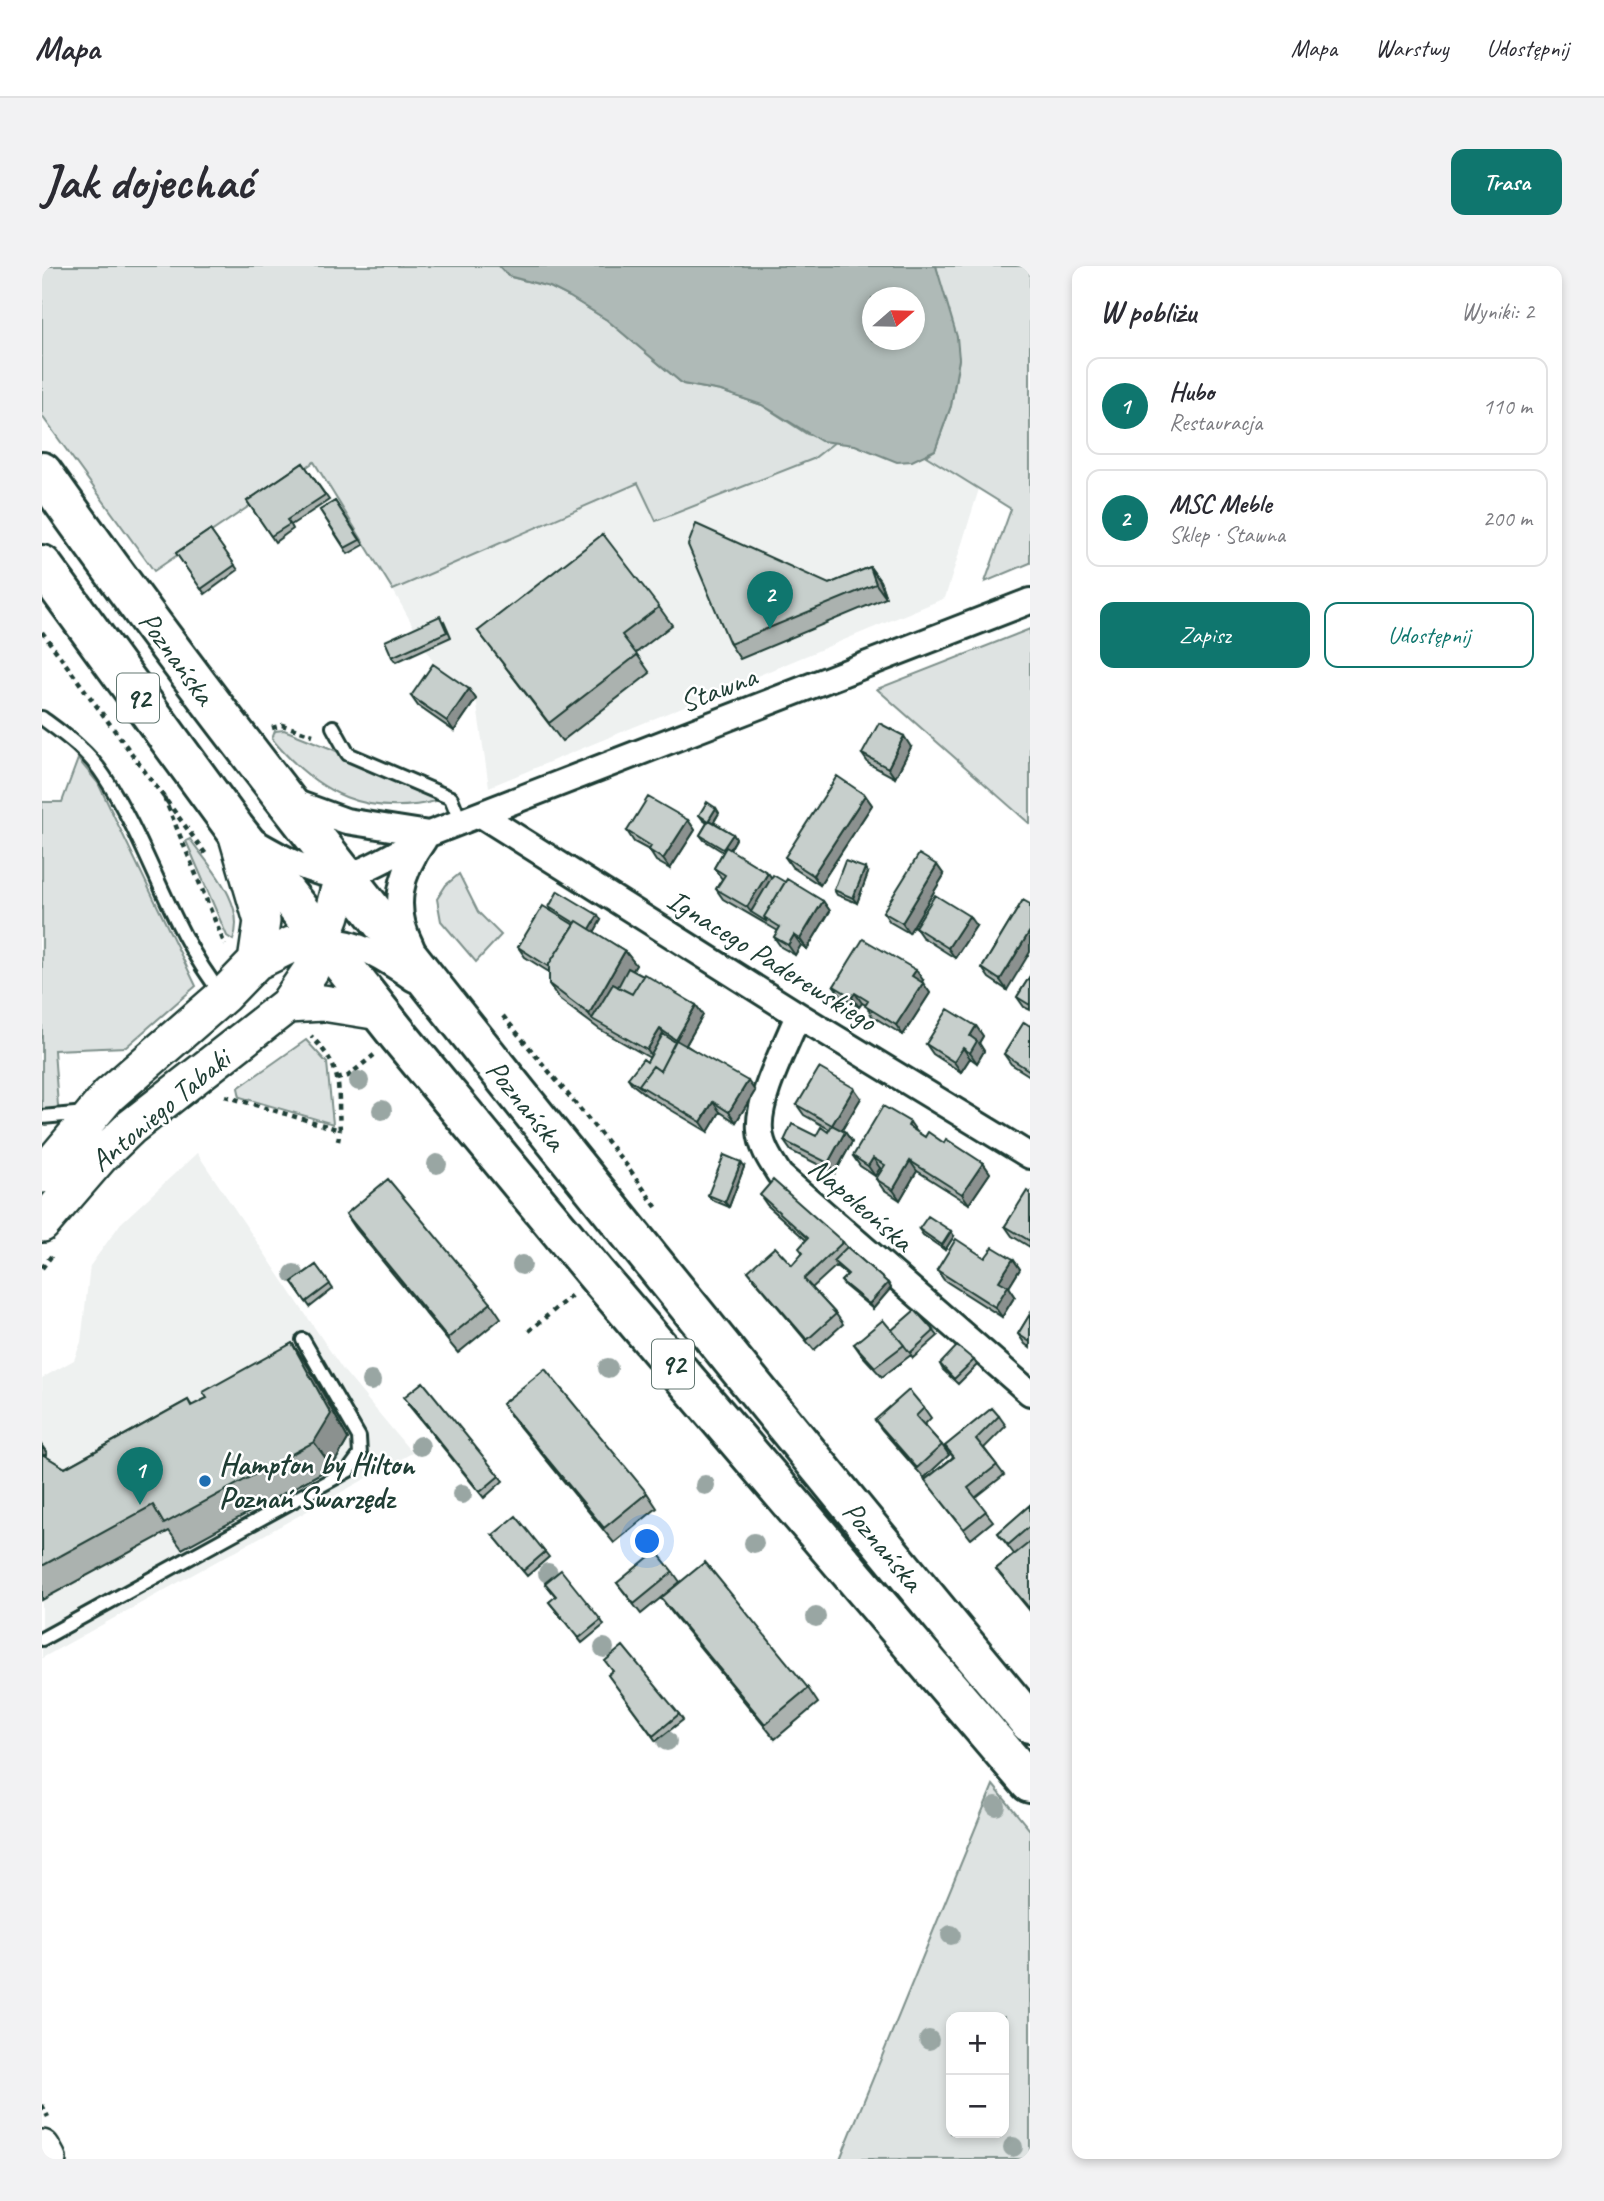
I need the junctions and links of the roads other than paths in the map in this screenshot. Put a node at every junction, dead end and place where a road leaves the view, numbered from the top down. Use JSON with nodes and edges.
{"nodes":[{"id":1,"x":42,"y":472,"type":"edge"},
{"id":2,"x":42,"y":565,"type":"edge"},
{"id":3,"x":1030,"y":601,"type":"edge"},
{"id":4,"x":42,"y":718,"type":"edge"},
{"id":5,"x":333,"y":727,"type":"dead end"},
{"id":6,"x":279,"y":796,"type":"junction"},
{"id":7,"x":472,"y":819,"type":"junction"},
{"id":8,"x":235,"y":830,"type":"junction"},
{"id":9,"x":429,"y":834,"type":"junction"},
{"id":10,"x":342,"y":876,"type":"junction"},
{"id":11,"x":323,"y":940,"type":"junction"},
{"id":12,"x":244,"y":955,"type":"junction"},
{"id":13,"x":223,"y":996,"type":"junction"},
{"id":14,"x":443,"y":1000,"type":"junction"},
{"id":15,"x":287,"y":1005,"type":"junction"},
{"id":16,"x":380,"y":1012,"type":"junction"},
{"id":17,"x":798,"y":1015,"type":"junction"},
{"id":18,"x":93,"y":1112,"type":"junction"},
{"id":19,"x":42,"y":1116,"type":"edge"},
{"id":20,"x":1030,"y":1156,"type":"edge"},
{"id":21,"x":42,"y":1175,"type":"edge"},
{"id":22,"x":42,"y":1224,"type":"edge"},
{"id":23,"x":303,"y":1340,"type":"dead end"},
{"id":24,"x":1030,"y":1393,"type":"edge"},
{"id":25,"x":42,"y":1639,"type":"edge"},
{"id":26,"x":1030,"y":1723,"type":"edge"},
{"id":27,"x":1030,"y":1783,"type":"edge"},
{"id":28,"x":42,"y":2148,"type":"edge"},
{"id":29,"x":48,"y":2159,"type":"edge"}],
"edges":[{"from":1,"to":6,"type":"main road","name":"Poznańska","number":"92"},
{"from":2,"to":8,"type":"main road","name":"Poznańska","number":"92"},
{"from":3,"to":7,"type":"street","name":"Stawna"},
{"from":4,"to":13,"type":"lane"},
{"from":5,"to":7,"type":"lane"},
{"from":6,"to":9,"type":"street","name":"Stawna"},
{"from":6,"to":10,"type":"main road","name":"Poznańska","number":"92"},
{"from":7,"to":9,"type":"street","name":"Stawna"},
{"from":7,"to":17,"type":"street","name":"Ignacego Paderewskiego"},
{"from":8,"to":10,"type":"street"},
{"from":8,"to":11,"type":"main road","name":"Poznańska","number":"92"},
{"from":8,"to":12,"type":"street"},
{"from":9,"to":10,"type":"street","name":"Stawna"},
{"from":9,"to":14,"type":"street"},
{"from":10,"to":11,"type":"street","name":"Antoniego Tabaki"},
{"from":10,"to":14,"type":"main road","name":"Poznańska","number":"92"},
{"from":11,"to":12,"type":"street","name":"Antoniego Tabaki"},
{"from":11,"to":14,"type":"street","name":"Antoniego Tabaki"},
{"from":11,"to":15,"type":"street","name":"Antoniego Tabaki"},
{"from":11,"to":16,"type":"main road","name":"Poznańska","number":"92"},
{"from":12,"to":13,"type":"street","name":"Antoniego Tabaki"},
{"from":13,"to":18,"type":"street","name":"Antoniego Tabaki"},
{"from":14,"to":26,"type":"main road","name":"Poznańska","number":"92"},
{"from":15,"to":16,"type":"street"},
{"from":15,"to":22,"type":"street","name":"Antoniego Tabaki"},
{"from":16,"to":27,"type":"main road","name":"Poznańska","number":"92"},
{"from":17,"to":20,"type":"street","name":"Ignacego Paderewskiego"},
{"from":17,"to":24,"type":"street","name":"Napoleońska"},
{"from":18,"to":19,"type":"lane"},
{"from":18,"to":21,"type":"street","name":"Antoniego Tabaki"},
{"from":23,"to":25,"type":"lane"},
{"from":28,"to":29,"type":"street"}]}
